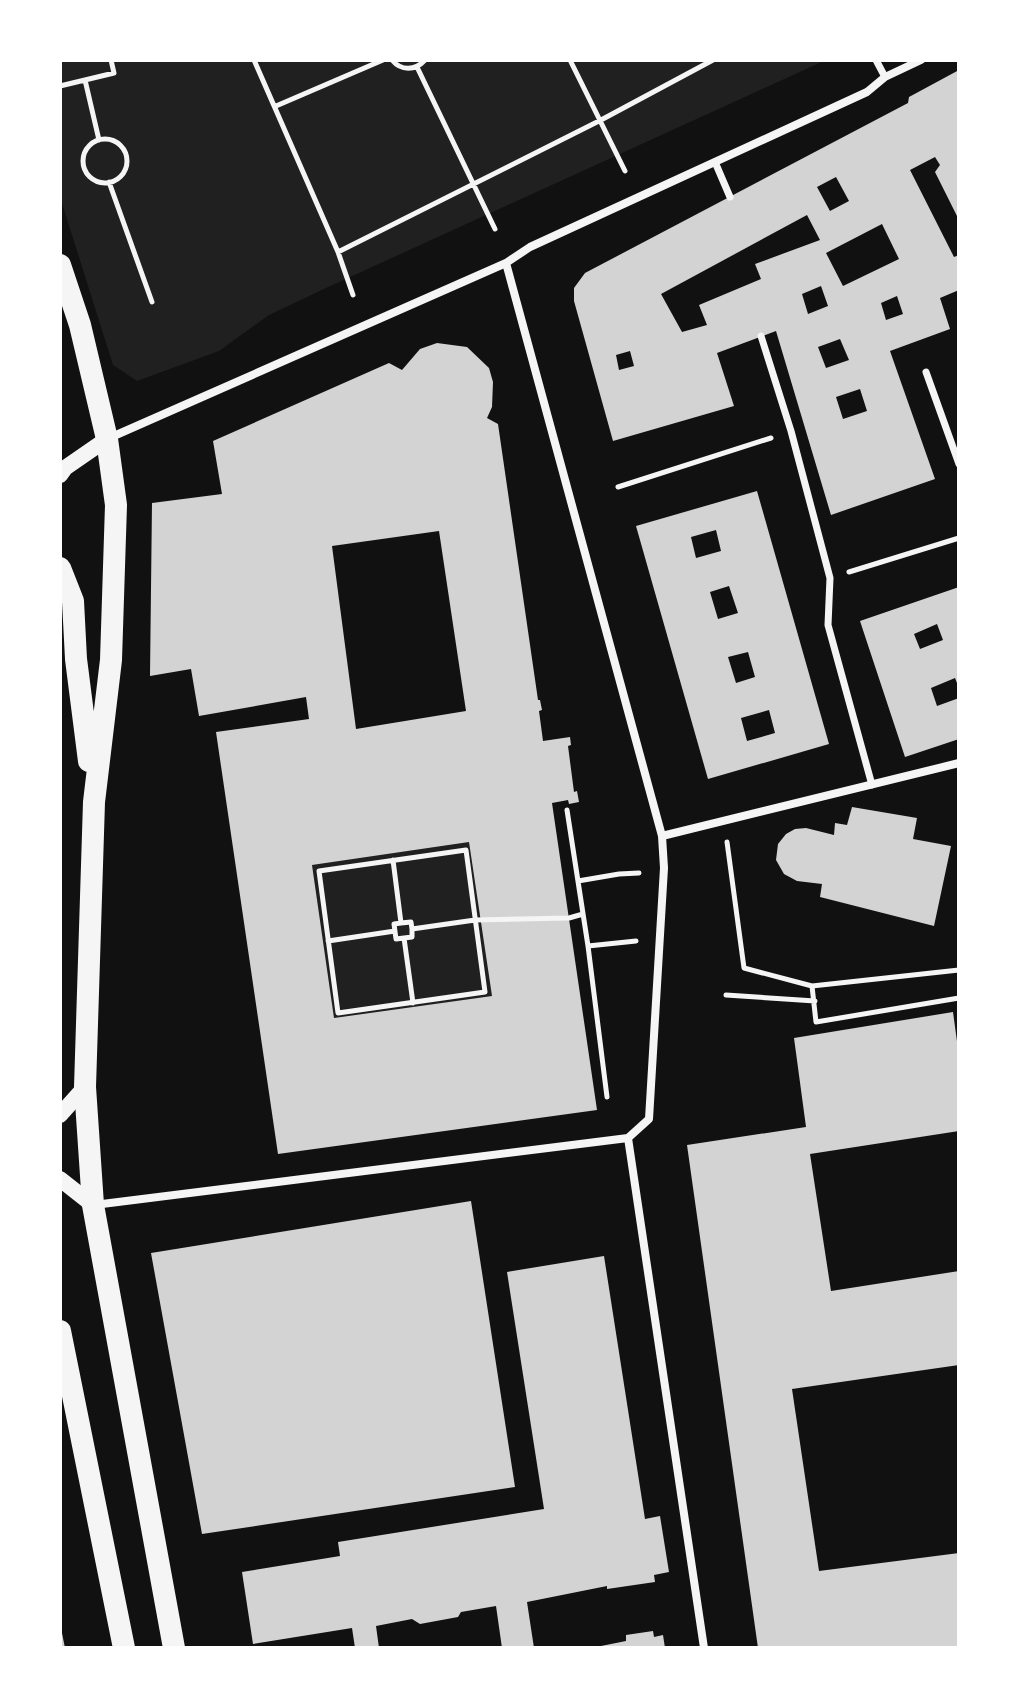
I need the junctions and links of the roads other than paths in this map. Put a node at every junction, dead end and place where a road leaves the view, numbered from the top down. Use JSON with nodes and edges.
{"nodes":[{"id":1,"x":876,"y":60,"type":"edge"},
{"id":2,"x":921,"y":60,"type":"edge"},
{"id":3,"x":885,"y":77,"type":"junction"},
{"id":4,"x":715,"y":162,"type":"junction"},
{"id":5,"x":730,"y":197,"type":"dead end"},
{"id":6,"x":506,"y":263,"type":"junction"},
{"id":7,"x":60,"y":265,"type":"edge"},
{"id":8,"x":761,"y":336,"type":"dead end"},
{"id":9,"x":926,"y":372,"type":"dead end"},
{"id":10,"x":107,"y":439,"type":"junction"},
{"id":11,"x":959,"y":464,"type":"edge"},
{"id":12,"x":60,"y":475,"type":"edge"},
{"id":13,"x":60,"y":568,"type":"edge"},
{"id":14,"x":959,"y":763,"type":"edge"},
{"id":15,"x":872,"y":785,"type":"junction"},
{"id":16,"x":94,"y":802,"type":"junction"},
{"id":17,"x":662,"y":836,"type":"junction"},
{"id":18,"x":85,"y":1087,"type":"junction"},
{"id":19,"x":60,"y":1115,"type":"edge"},
{"id":20,"x":628,"y":1138,"type":"junction"},
{"id":21,"x":60,"y":1179,"type":"edge"},
{"id":22,"x":93,"y":1205,"type":"junction"},
{"id":23,"x":60,"y":1331,"type":"edge"},
{"id":24,"x":124,"y":1648,"type":"edge"},
{"id":25,"x":174,"y":1648,"type":"edge"},
{"id":26,"x":704,"y":1648,"type":"edge"}],
"edges":[{"from":1,"to":3,"type":"street"},
{"from":2,"to":3,"type":"street"},
{"from":3,"to":4,"type":"street"},
{"from":4,"to":5,"type":"street"},
{"from":4,"to":6,"type":"street"},
{"from":6,"to":10,"type":"street"},
{"from":6,"to":17,"type":"street"},
{"from":7,"to":10,"type":"highway"},
{"from":8,"to":15,"type":"street"},
{"from":9,"to":11,"type":"street"},
{"from":10,"to":12,"type":"main road"},
{"from":10,"to":16,"type":"highway"},
{"from":13,"to":16,"type":"highway"},
{"from":14,"to":15,"type":"street"},
{"from":15,"to":17,"type":"street"},
{"from":16,"to":18,"type":"highway"},
{"from":17,"to":20,"type":"street"},
{"from":18,"to":19,"type":"main road"},
{"from":18,"to":22,"type":"highway"},
{"from":20,"to":22,"type":"street"},
{"from":20,"to":26,"type":"street"},
{"from":21,"to":22,"type":"main road"},
{"from":22,"to":25,"type":"highway"},
{"from":23,"to":24,"type":"highway"}]}
